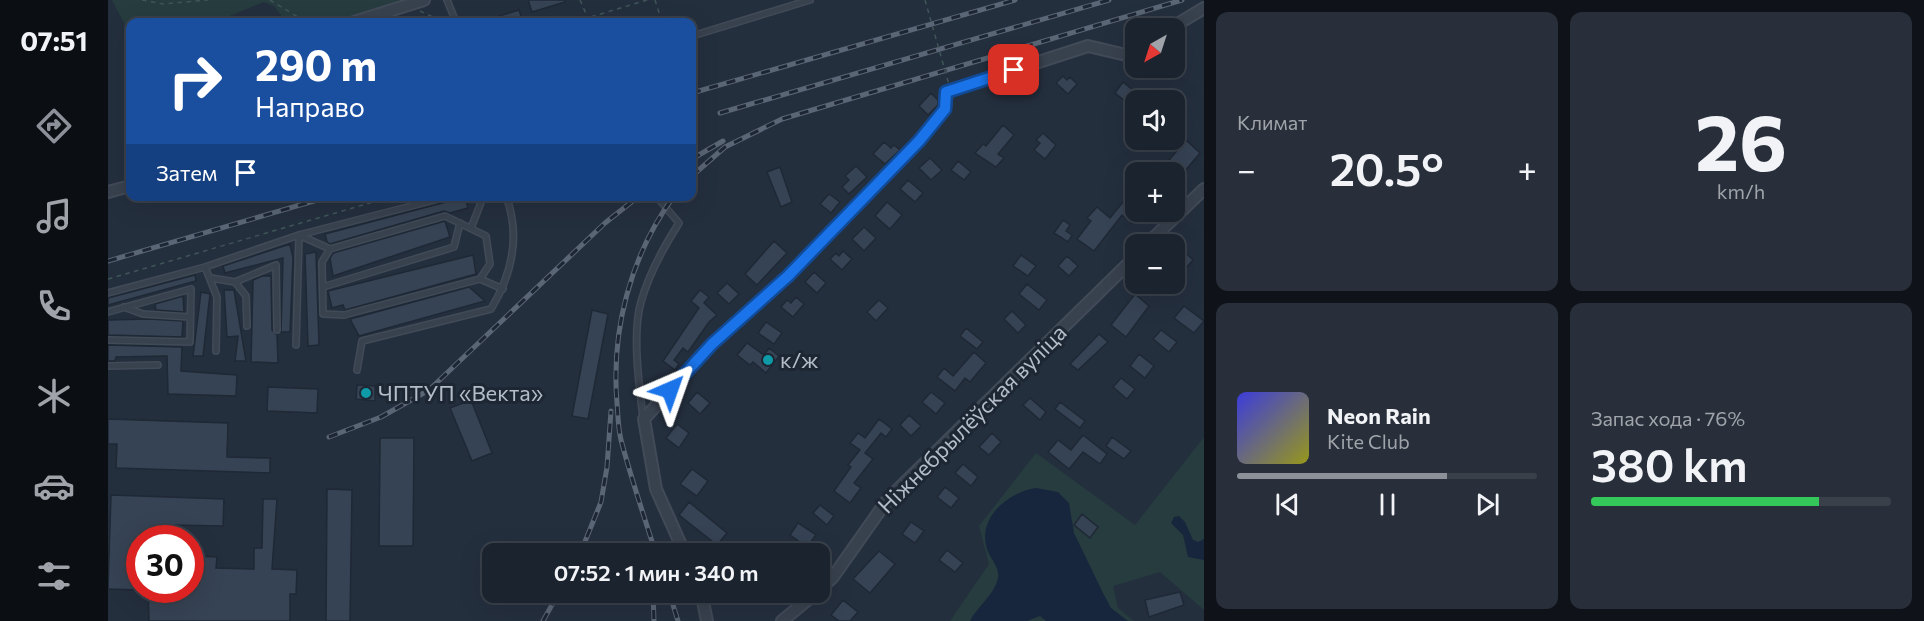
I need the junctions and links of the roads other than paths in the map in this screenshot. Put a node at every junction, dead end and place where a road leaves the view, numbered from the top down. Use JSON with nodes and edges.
{"nodes":[{"id":1,"x":424,"y":0,"type":"edge"},
{"id":2,"x":447,"y":0,"type":"edge"},
{"id":3,"x":810,"y":0,"type":"edge"},
{"id":4,"x":1204,"y":8,"type":"edge"},
{"id":5,"x":368,"y":18,"type":"edge"},
{"id":6,"x":454,"y":18,"type":"edge"},
{"id":7,"x":1185,"y":18,"type":"edge"},
{"id":8,"x":696,"y":35,"type":"edge"},
{"id":9,"x":1125,"y":55,"type":"edge"},
{"id":10,"x":126,"y":187,"type":"edge"},
{"id":11,"x":1204,"y":189,"type":"edge"},
{"id":12,"x":108,"y":192,"type":"edge"},
{"id":13,"x":431,"y":201,"type":"edge"},
{"id":14,"x":482,"y":201,"type":"edge"},
{"id":15,"x":508,"y":201,"type":"edge"},
{"id":16,"x":660,"y":201,"type":"edge"},
{"id":17,"x":460,"y":223,"type":"junction"},
{"id":18,"x":471,"y":228,"type":"junction"},
{"id":19,"x":1157,"y":234,"type":"edge"},
{"id":20,"x":299,"y":235,"type":"junction"},
{"id":21,"x":330,"y":249,"type":"junction"},
{"id":22,"x":205,"y":267,"type":"junction"},
{"id":23,"x":1125,"y":267,"type":"edge"},
{"id":24,"x":211,"y":278,"type":"junction"},
{"id":25,"x":480,"y":279,"type":"junction"},
{"id":26,"x":235,"y":282,"type":"junction"},
{"id":27,"x":323,"y":287,"type":"junction"},
{"id":28,"x":503,"y":289,"type":"junction"},
{"id":29,"x":108,"y":293,"type":"edge"},
{"id":30,"x":124,"y":307,"type":"junction"},
{"id":31,"x":108,"y":312,"type":"edge"},
{"id":32,"x":190,"y":317,"type":"junction"},
{"id":33,"x":247,"y":326,"type":"dead end"},
{"id":34,"x":277,"y":330,"type":"dead end"},
{"id":35,"x":108,"y":340,"type":"edge"},
{"id":36,"x":296,"y":345,"type":"dead end"},
{"id":37,"x":216,"y":351,"type":"dead end"},
{"id":38,"x":158,"y":365,"type":"dead end"},
{"id":39,"x":108,"y":366,"type":"edge"},
{"id":40,"x":357,"y":370,"type":"dead end"},
{"id":41,"x":644,"y":418,"type":"junction"},
{"id":42,"x":680,"y":543,"type":"edge"},
{"id":43,"x":830,"y":580,"type":"edge"},
{"id":44,"x":704,"y":603,"type":"edge"},
{"id":45,"x":804,"y":603,"type":"edge"},
{"id":46,"x":708,"y":621,"type":"edge"},
{"id":47,"x":782,"y":621,"type":"edge"}],
"edges":[{"from":1,"to":5,"type":"street"},
{"from":2,"to":6,"type":"lane"},
{"from":3,"to":8,"type":"lane"},
{"from":4,"to":7,"type":"street"},
{"from":9,"to":41,"type":"street"},
{"from":10,"to":12,"type":"street"},
{"from":11,"to":19,"type":"street"},
{"from":13,"to":20,"type":"lane"},
{"from":14,"to":18,"type":"lane"},
{"from":15,"to":28,"type":"lane"},
{"from":16,"to":41,"type":"lane"},
{"from":17,"to":18,"type":"lane"},
{"from":17,"to":21,"type":"lane"},
{"from":17,"to":27,"type":"lane"},
{"from":18,"to":25,"type":"lane"},
{"from":20,"to":21,"type":"lane"},
{"from":20,"to":22,"type":"lane"},
{"from":20,"to":36,"type":"lane"},
{"from":21,"to":27,"type":"lane"},
{"from":22,"to":24,"type":"lane"},
{"from":22,"to":29,"type":"lane"},
{"from":23,"to":43,"type":"street","name":"Ніжнебрылёўская вуліца"},
{"from":24,"to":26,"type":"lane"},
{"from":24,"to":37,"type":"lane"},
{"from":25,"to":27,"type":"lane"},
{"from":25,"to":28,"type":"lane"},
{"from":26,"to":33,"type":"lane"},
{"from":26,"to":34,"type":"lane"},
{"from":28,"to":40,"type":"lane"},
{"from":30,"to":31,"type":"lane"},
{"from":30,"to":32,"type":"lane"},
{"from":30,"to":32,"type":"lane"},
{"from":32,"to":35,"type":"lane"},
{"from":38,"to":39,"type":"lane"},
{"from":41,"to":42,"type":"street"},
{"from":44,"to":46,"type":"street"},
{"from":45,"to":47,"type":"street","name":"Ніжнебрылёўская вуліца"}]}
